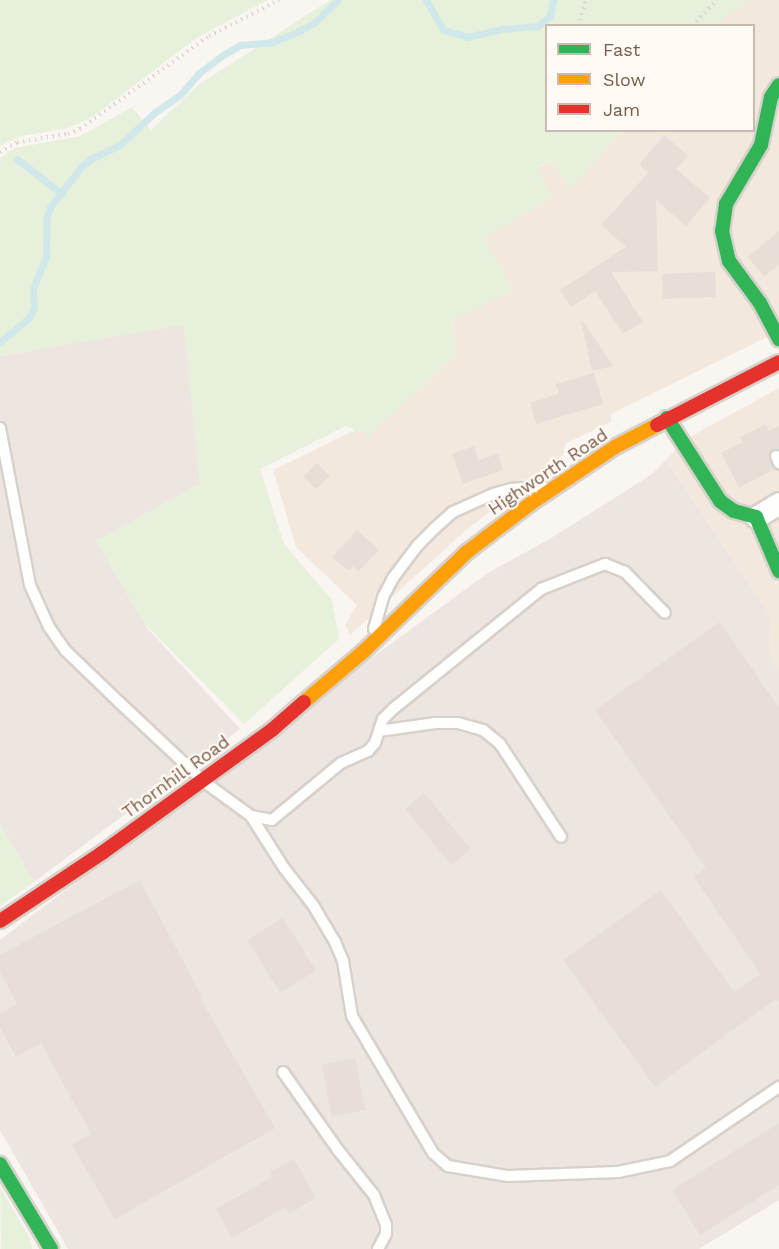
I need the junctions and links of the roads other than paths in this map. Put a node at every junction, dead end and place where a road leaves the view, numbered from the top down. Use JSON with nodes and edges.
{"nodes":[{"id":1,"x":779,"y":86,"type":"edge"},
{"id":2,"x":779,"y":339,"type":"edge"},
{"id":3,"x":779,"y":362,"type":"edge"},
{"id":4,"x":668,"y":418,"type":"junction"},
{"id":5,"x":0,"y":428,"type":"edge"},
{"id":6,"x":554,"y":487,"type":"junction"},
{"id":7,"x":779,"y":503,"type":"edge"},
{"id":8,"x":756,"y":517,"type":"junction"},
{"id":9,"x":779,"y":571,"type":"edge"},
{"id":10,"x":665,"y":613,"type":"dead end"},
{"id":11,"x":367,"y":647,"type":"junction"},
{"id":12,"x":379,"y":731,"type":"junction"},
{"id":13,"x":203,"y":781,"type":"junction"},
{"id":14,"x":250,"y":816,"type":"junction"},
{"id":15,"x":561,"y":837,"type":"dead end"},
{"id":16,"x":0,"y":921,"type":"edge"},
{"id":17,"x":283,"y":1072,"type":"dead end"},
{"id":18,"x":779,"y":1087,"type":"edge"},
{"id":19,"x":0,"y":1164,"type":"edge"},
{"id":20,"x":51,"y":1249,"type":"edge"},
{"id":21,"x":378,"y":1249,"type":"edge"}],
"edges":[{"from":1,"to":2,"type":"street"},
{"from":3,"to":4,"type":"street","name":"Highworth Road"},
{"from":4,"to":6,"type":"street","name":"Highworth Road"},
{"from":4,"to":8,"type":"street"},
{"from":5,"to":13,"type":"lane"},
{"from":6,"to":11,"type":"street","name":"Highworth Road"},
{"from":6,"to":11,"type":"lane"},
{"from":7,"to":8,"type":"street"},
{"from":8,"to":9,"type":"street"},
{"from":10,"to":12,"type":"lane"},
{"from":11,"to":13,"type":"street","name":"Thornhill Road"},
{"from":12,"to":14,"type":"lane"},
{"from":12,"to":15,"type":"lane"},
{"from":13,"to":14,"type":"lane"},
{"from":13,"to":16,"type":"street","name":"Thornhill Road"},
{"from":14,"to":18,"type":"lane"},
{"from":17,"to":21,"type":"lane"},
{"from":19,"to":20,"type":"street"}]}
